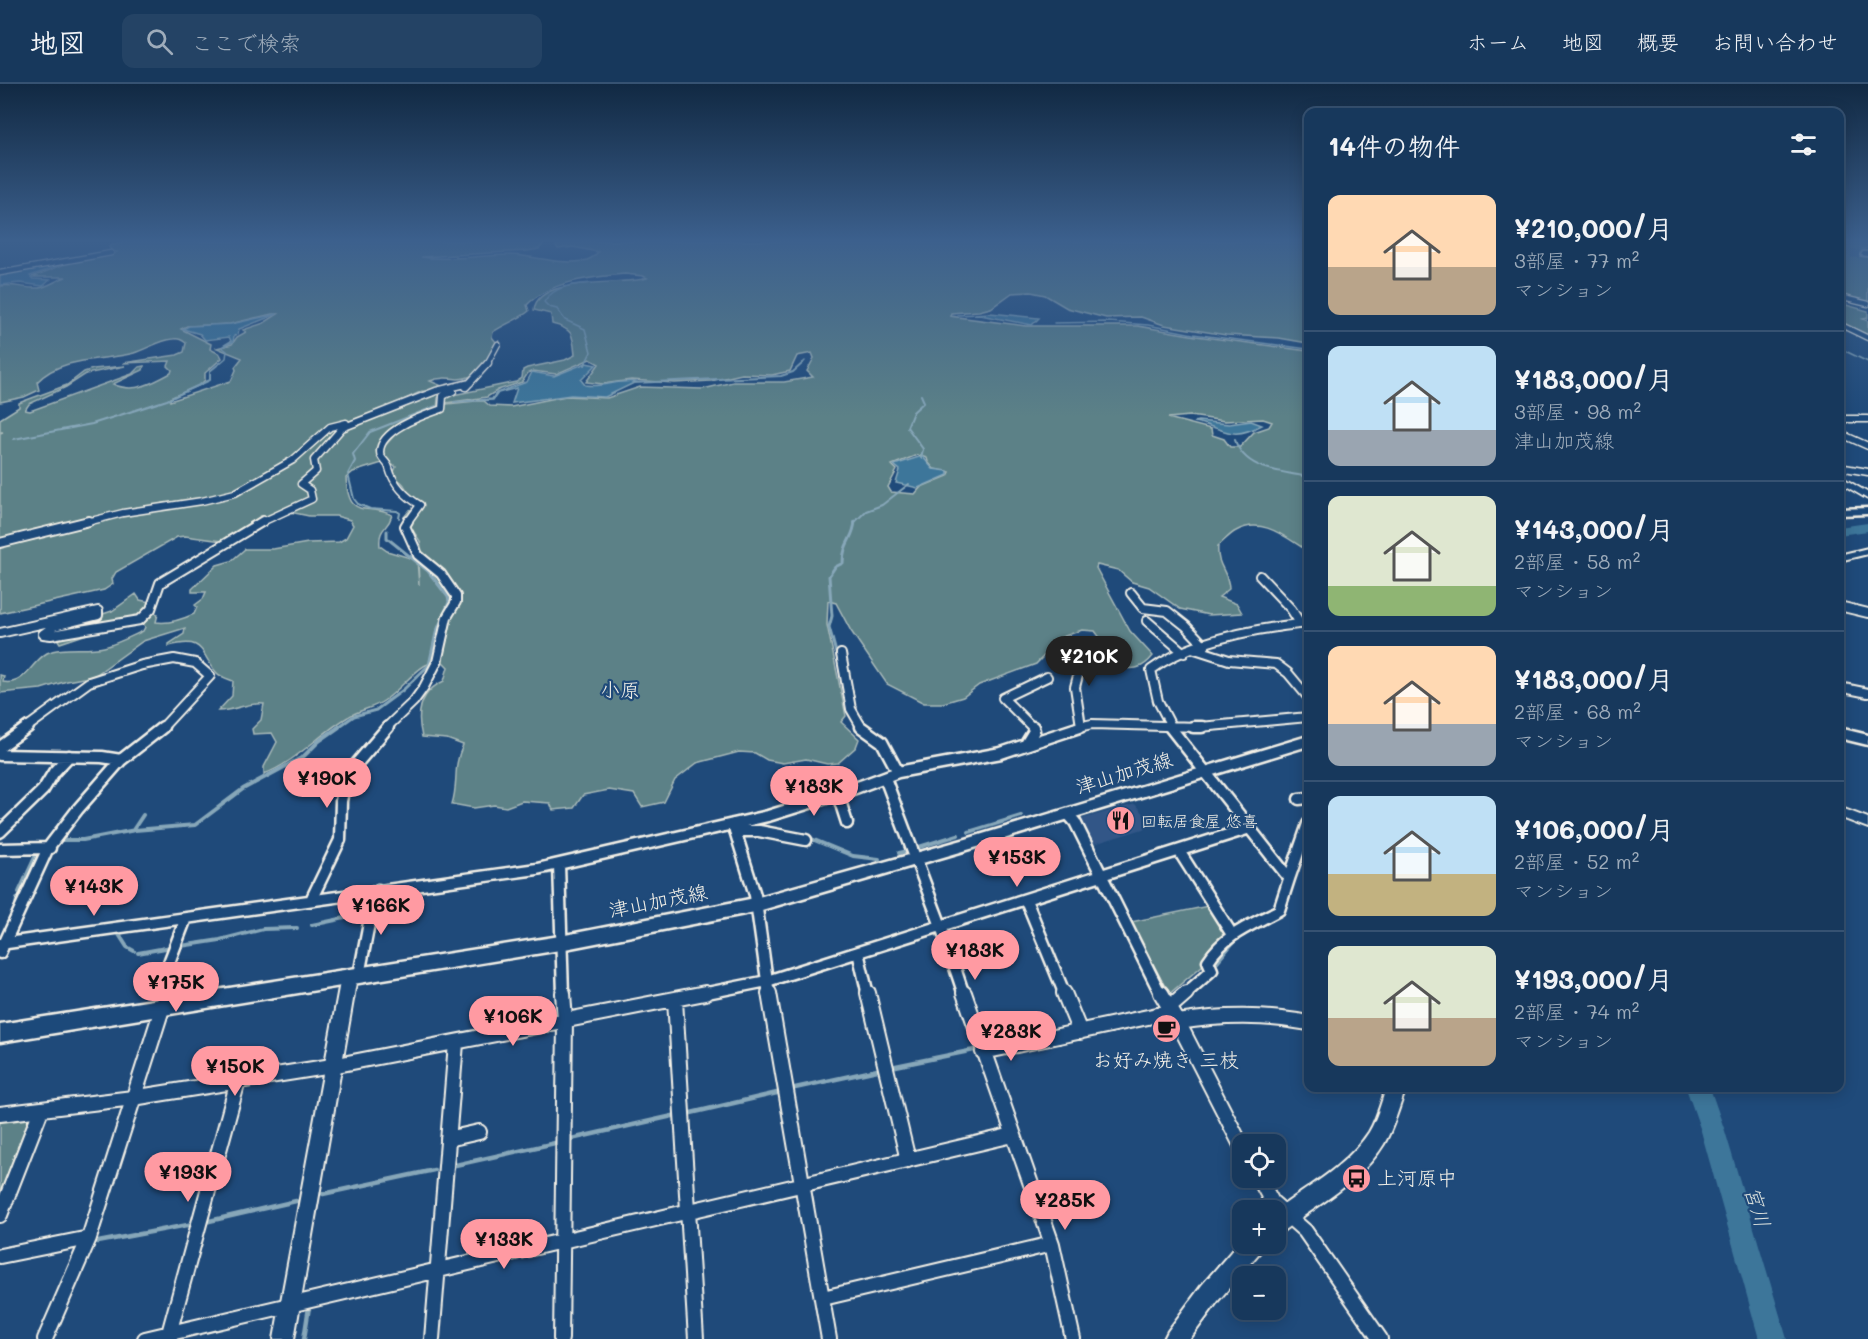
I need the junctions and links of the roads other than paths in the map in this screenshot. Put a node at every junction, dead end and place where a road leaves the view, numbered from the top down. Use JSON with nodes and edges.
{"nodes":[{"id":1,"x":1850,"y":300,"type":"edge"},
{"id":2,"x":1868,"y":304,"type":"edge"},
{"id":3,"x":1844,"y":326,"type":"edge"},
{"id":4,"x":1868,"y":338,"type":"edge"},
{"id":5,"x":498,"y":344,"type":"dead end"},
{"id":6,"x":470,"y":383,"type":"junction"},
{"id":7,"x":405,"y":404,"type":"junction"},
{"id":8,"x":1844,"y":419,"type":"edge"},
{"id":9,"x":1868,"y":419,"type":"edge"},
{"id":10,"x":1844,"y":435,"type":"edge"},
{"id":11,"x":1844,"y":439,"type":"edge"},
{"id":12,"x":1857,"y":439,"type":"junction"},
{"id":13,"x":1868,"y":446,"type":"edge"},
{"id":14,"x":1844,"y":468,"type":"edge"},
{"id":15,"x":1868,"y":472,"type":"edge"},
{"id":16,"x":1844,"y":482,"type":"edge"},
{"id":17,"x":1868,"y":496,"type":"edge"},
{"id":18,"x":1868,"y":510,"type":"edge"},
{"id":19,"x":1844,"y":512,"type":"edge"},
{"id":20,"x":0,"y":543,"type":"edge"},
{"id":21,"x":1868,"y":551,"type":"edge"},
{"id":22,"x":1844,"y":557,"type":"edge"},
{"id":23,"x":1260,"y":576,"type":"dead end"},
{"id":24,"x":1131,"y":593,"type":"dead end"},
{"id":25,"x":1844,"y":607,"type":"edge"},
{"id":26,"x":1868,"y":613,"type":"edge"},
{"id":27,"x":1147,"y":621,"type":"dead end"},
{"id":28,"x":1304,"y":623,"type":"edge"},
{"id":29,"x":0,"y":633,"type":"edge"},
{"id":30,"x":1205,"y":645,"type":"junction"},
{"id":31,"x":1195,"y":649,"type":"junction"},
{"id":32,"x":1103,"y":651,"type":"dead end"},
{"id":33,"x":1184,"y":653,"type":"junction"},
{"id":34,"x":841,"y":654,"type":"dead end"},
{"id":35,"x":1047,"y":677,"type":"dead end"},
{"id":36,"x":1844,"y":688,"type":"edge"},
{"id":37,"x":1304,"y":692,"type":"edge"},
{"id":38,"x":1868,"y":693,"type":"edge"},
{"id":39,"x":1304,"y":717,"type":"edge"},
{"id":40,"x":1081,"y":726,"type":"junction"},
{"id":41,"x":1173,"y":728,"type":"junction"},
{"id":42,"x":1844,"y":734,"type":"edge"},
{"id":43,"x":1868,"y":740,"type":"edge"},
{"id":44,"x":1304,"y":742,"type":"edge"},
{"id":45,"x":1026,"y":744,"type":"junction"},
{"id":46,"x":0,"y":747,"type":"edge"},
{"id":47,"x":0,"y":755,"type":"edge"},
{"id":48,"x":69,"y":756,"type":"junction"},
{"id":49,"x":122,"y":760,"type":"junction"},
{"id":50,"x":1208,"y":771,"type":"junction"},
{"id":51,"x":898,"y":772,"type":"junction"},
{"id":52,"x":836,"y":775,"type":"dead end"},
{"id":53,"x":885,"y":778,"type":"junction"},
{"id":54,"x":840,"y":794,"type":"junction"},
{"id":55,"x":1068,"y":814,"type":"junction"},
{"id":56,"x":1844,"y":814,"type":"edge"},
{"id":57,"x":847,"y":823,"type":"dead end"},
{"id":58,"x":1868,"y":823,"type":"edge"},
{"id":59,"x":734,"y":828,"type":"junction"},
{"id":60,"x":1250,"y":828,"type":"junction"},
{"id":61,"x":0,"y":832,"type":"edge"},
{"id":62,"x":1304,"y":836,"type":"edge"},
{"id":63,"x":806,"y":840,"type":"dead end"},
{"id":64,"x":50,"y":848,"type":"junction"},
{"id":65,"x":0,"y":849,"type":"edge"},
{"id":66,"x":1179,"y":851,"type":"junction"},
{"id":67,"x":916,"y":859,"type":"junction"},
{"id":68,"x":559,"y":864,"type":"junction"},
{"id":69,"x":1100,"y":874,"type":"junction"},
{"id":70,"x":1290,"y":876,"type":"junction"},
{"id":71,"x":378,"y":891,"type":"junction"},
{"id":72,"x":311,"y":900,"type":"junction"},
{"id":73,"x":1026,"y":900,"type":"junction"},
{"id":74,"x":755,"y":905,"type":"junction"},
{"id":75,"x":186,"y":918,"type":"junction"},
{"id":76,"x":941,"y":926,"type":"junction"},
{"id":77,"x":1231,"y":933,"type":"junction"},
{"id":78,"x":560,"y":943,"type":"junction"},
{"id":79,"x":2,"y":947,"type":"edge"},
{"id":80,"x":858,"y":952,"type":"junction"},
{"id":81,"x":354,"y":976,"type":"junction"},
{"id":82,"x":767,"y":981,"type":"junction"},
{"id":83,"x":675,"y":1000,"type":"junction"},
{"id":84,"x":162,"y":1006,"type":"junction"},
{"id":85,"x":1168,"y":1006,"type":"junction"},
{"id":86,"x":564,"y":1021,"type":"junction"},
{"id":87,"x":1178,"y":1022,"type":"junction"},
{"id":88,"x":1304,"y":1022,"type":"edge"},
{"id":89,"x":1079,"y":1029,"type":"junction"},
{"id":90,"x":0,"y":1033,"type":"edge"},
{"id":91,"x":456,"y":1043,"type":"junction"},
{"id":92,"x":982,"y":1049,"type":"junction"},
{"id":93,"x":332,"y":1066,"type":"junction"},
{"id":94,"x":238,"y":1081,"type":"junction"},
{"id":95,"x":1395,"y":1092,"type":"edge"},
{"id":96,"x":133,"y":1098,"type":"junction"},
{"id":97,"x":41,"y":1110,"type":"junction"},
{"id":98,"x":0,"y":1114,"type":"edge"},
{"id":99,"x":479,"y":1132,"type":"dead end"},
{"id":100,"x":1235,"y":1134,"type":"edge"},
{"id":101,"x":1013,"y":1135,"type":"junction"},
{"id":102,"x":448,"y":1139,"type":"junction"},
{"id":103,"x":908,"y":1160,"type":"junction"},
{"id":104,"x":803,"y":1184,"type":"junction"},
{"id":105,"x":687,"y":1210,"type":"junction"},
{"id":106,"x":0,"y":1215,"type":"edge"},
{"id":107,"x":1286,"y":1216,"type":"edge"},
{"id":108,"x":1286,"y":1222,"type":"edge"},
{"id":109,"x":89,"y":1238,"type":"junction"},
{"id":110,"x":562,"y":1240,"type":"junction"},
{"id":111,"x":1052,"y":1244,"type":"junction"},
{"id":112,"x":1243,"y":1254,"type":"edge"},
{"id":113,"x":0,"y":1256,"type":"edge"},
{"id":114,"x":438,"y":1269,"type":"junction"},
{"id":115,"x":823,"y":1298,"type":"junction"},
{"id":116,"x":291,"y":1304,"type":"junction"},
{"id":117,"x":169,"y":1336,"type":"edge"},
{"id":118,"x":45,"y":1339,"type":"edge"},
{"id":119,"x":146,"y":1339,"type":"edge"},
{"id":120,"x":284,"y":1339,"type":"edge"},
{"id":121,"x":432,"y":1339,"type":"edge"},
{"id":122,"x":561,"y":1339,"type":"edge"},
{"id":123,"x":696,"y":1339,"type":"edge"},
{"id":124,"x":829,"y":1339,"type":"edge"},
{"id":125,"x":1073,"y":1339,"type":"edge"},
{"id":126,"x":1176,"y":1339,"type":"edge"},
{"id":127,"x":1380,"y":1339,"type":"edge"}],
"edges":[{"from":1,"to":2,"type":"street"},
{"from":3,"to":4,"type":"street"},
{"from":5,"to":6,"type":"street"},
{"from":6,"to":7,"type":"street"},
{"from":6,"to":72,"type":"street"},
{"from":7,"to":20,"type":"street"},
{"from":7,"to":29,"type":"street"},
{"from":8,"to":9,"type":"street"},
{"from":10,"to":12,"type":"street"},
{"from":11,"to":12,"type":"street"},
{"from":12,"to":13,"type":"street"},
{"from":14,"to":15,"type":"street"},
{"from":16,"to":17,"type":"street"},
{"from":18,"to":19,"type":"main road"},
{"from":21,"to":22,"type":"street"},
{"from":23,"to":28,"type":"street"},
{"from":24,"to":30,"type":"street"},
{"from":25,"to":26,"type":"street"},
{"from":27,"to":33,"type":"street"},
{"from":28,"to":30,"type":"street"},
{"from":30,"to":31,"type":"street"},
{"from":31,"to":33,"type":"street"},
{"from":31,"to":37,"type":"street"},
{"from":32,"to":40,"type":"street"},
{"from":33,"to":41,"type":"street"},
{"from":34,"to":51,"type":"street"},
{"from":35,"to":45,"type":"street"},
{"from":36,"to":38,"type":"street"},
{"from":39,"to":41,"type":"street"},
{"from":40,"to":41,"type":"street"},
{"from":40,"to":45,"type":"street"},
{"from":41,"to":50,"type":"street"},
{"from":42,"to":43,"type":"main road"},
{"from":44,"to":50,"type":"main road","name":"津山加茂線"},
{"from":45,"to":51,"type":"street"},
{"from":46,"to":49,"type":"street"},
{"from":47,"to":48,"type":"street"},
{"from":48,"to":49,"type":"street"},
{"from":48,"to":61,"type":"street"},
{"from":49,"to":64,"type":"street"},
{"from":50,"to":55,"type":"main road","name":"津山加茂線"},
{"from":50,"to":60,"type":"street"},
{"from":51,"to":53,"type":"street"},
{"from":52,"to":54,"type":"street"},
{"from":53,"to":54,"type":"street"},
{"from":53,"to":67,"type":"street"},
{"from":54,"to":57,"type":"street"},
{"from":54,"to":59,"type":"street"},
{"from":55,"to":67,"type":"main road","name":"津山加茂線"},
{"from":55,"to":69,"type":"street"},
{"from":56,"to":58,"type":"street"},
{"from":59,"to":63,"type":"street"},
{"from":59,"to":68,"type":"street"},
{"from":59,"to":74,"type":"street"},
{"from":60,"to":66,"type":"street"},
{"from":60,"to":70,"type":"street"},
{"from":62,"to":70,"type":"street"},
{"from":64,"to":65,"type":"street"},
{"from":64,"to":79,"type":"street"},
{"from":66,"to":69,"type":"street"},
{"from":66,"to":77,"type":"street"},
{"from":67,"to":74,"type":"main road","name":"津山加茂線"},
{"from":67,"to":76,"type":"street"},
{"from":68,"to":71,"type":"street"},
{"from":68,"to":78,"type":"street"},
{"from":69,"to":73,"type":"street"},
{"from":69,"to":85,"type":"street"},
{"from":70,"to":77,"type":"street"},
{"from":71,"to":72,"type":"street"},
{"from":71,"to":81,"type":"street"},
{"from":72,"to":75,"type":"street"},
{"from":73,"to":76,"type":"street"},
{"from":73,"to":89,"type":"street"},
{"from":74,"to":78,"type":"main road","name":"津山加茂線"},
{"from":74,"to":82,"type":"street"},
{"from":75,"to":79,"type":"street"},
{"from":75,"to":84,"type":"street"},
{"from":76,"to":80,"type":"street"},
{"from":76,"to":92,"type":"street"},
{"from":77,"to":85,"type":"street"},
{"from":78,"to":81,"type":"main road","name":"津山加茂線"},
{"from":78,"to":86,"type":"street"},
{"from":80,"to":82,"type":"street"},
{"from":80,"to":103,"type":"street"},
{"from":81,"to":84,"type":"main road","name":"津山加茂線"},
{"from":81,"to":93,"type":"street"},
{"from":82,"to":83,"type":"street"},
{"from":82,"to":104,"type":"street"},
{"from":83,"to":86,"type":"street"},
{"from":83,"to":105,"type":"street"},
{"from":84,"to":90,"type":"main road","name":"津山加茂線"},
{"from":84,"to":96,"type":"street"},
{"from":85,"to":87,"type":"street"},
{"from":85,"to":89,"type":"street"},
{"from":86,"to":91,"type":"street"},
{"from":86,"to":110,"type":"street"},
{"from":87,"to":88,"type":"street"},
{"from":87,"to":100,"type":"street"},
{"from":89,"to":92,"type":"street"},
{"from":91,"to":93,"type":"street"},
{"from":91,"to":102,"type":"street"},
{"from":92,"to":101,"type":"street"},
{"from":93,"to":94,"type":"street"},
{"from":93,"to":116,"type":"street"},
{"from":94,"to":96,"type":"street"},
{"from":94,"to":117,"type":"street"},
{"from":95,"to":107,"type":"main road"},
{"from":96,"to":97,"type":"street"},
{"from":96,"to":109,"type":"street"},
{"from":97,"to":98,"type":"street"},
{"from":97,"to":106,"type":"street"},
{"from":99,"to":102,"type":"street"},
{"from":101,"to":103,"type":"street"},
{"from":101,"to":111,"type":"street"},
{"from":102,"to":114,"type":"street"},
{"from":103,"to":104,"type":"street"},
{"from":104,"to":105,"type":"street"},
{"from":104,"to":115,"type":"street"},
{"from":105,"to":110,"type":"street"},
{"from":105,"to":123,"type":"street"},
{"from":108,"to":127,"type":"street"},
{"from":109,"to":113,"type":"street"},
{"from":109,"to":118,"type":"street"},
{"from":110,"to":114,"type":"street"},
{"from":110,"to":122,"type":"street"},
{"from":111,"to":115,"type":"street"},
{"from":111,"to":125,"type":"street"},
{"from":112,"to":126,"type":"main road"},
{"from":114,"to":116,"type":"street"},
{"from":114,"to":121,"type":"street"},
{"from":115,"to":124,"type":"street"},
{"from":116,"to":117,"type":"street"},
{"from":116,"to":120,"type":"street"},
{"from":117,"to":119,"type":"street"}]}
